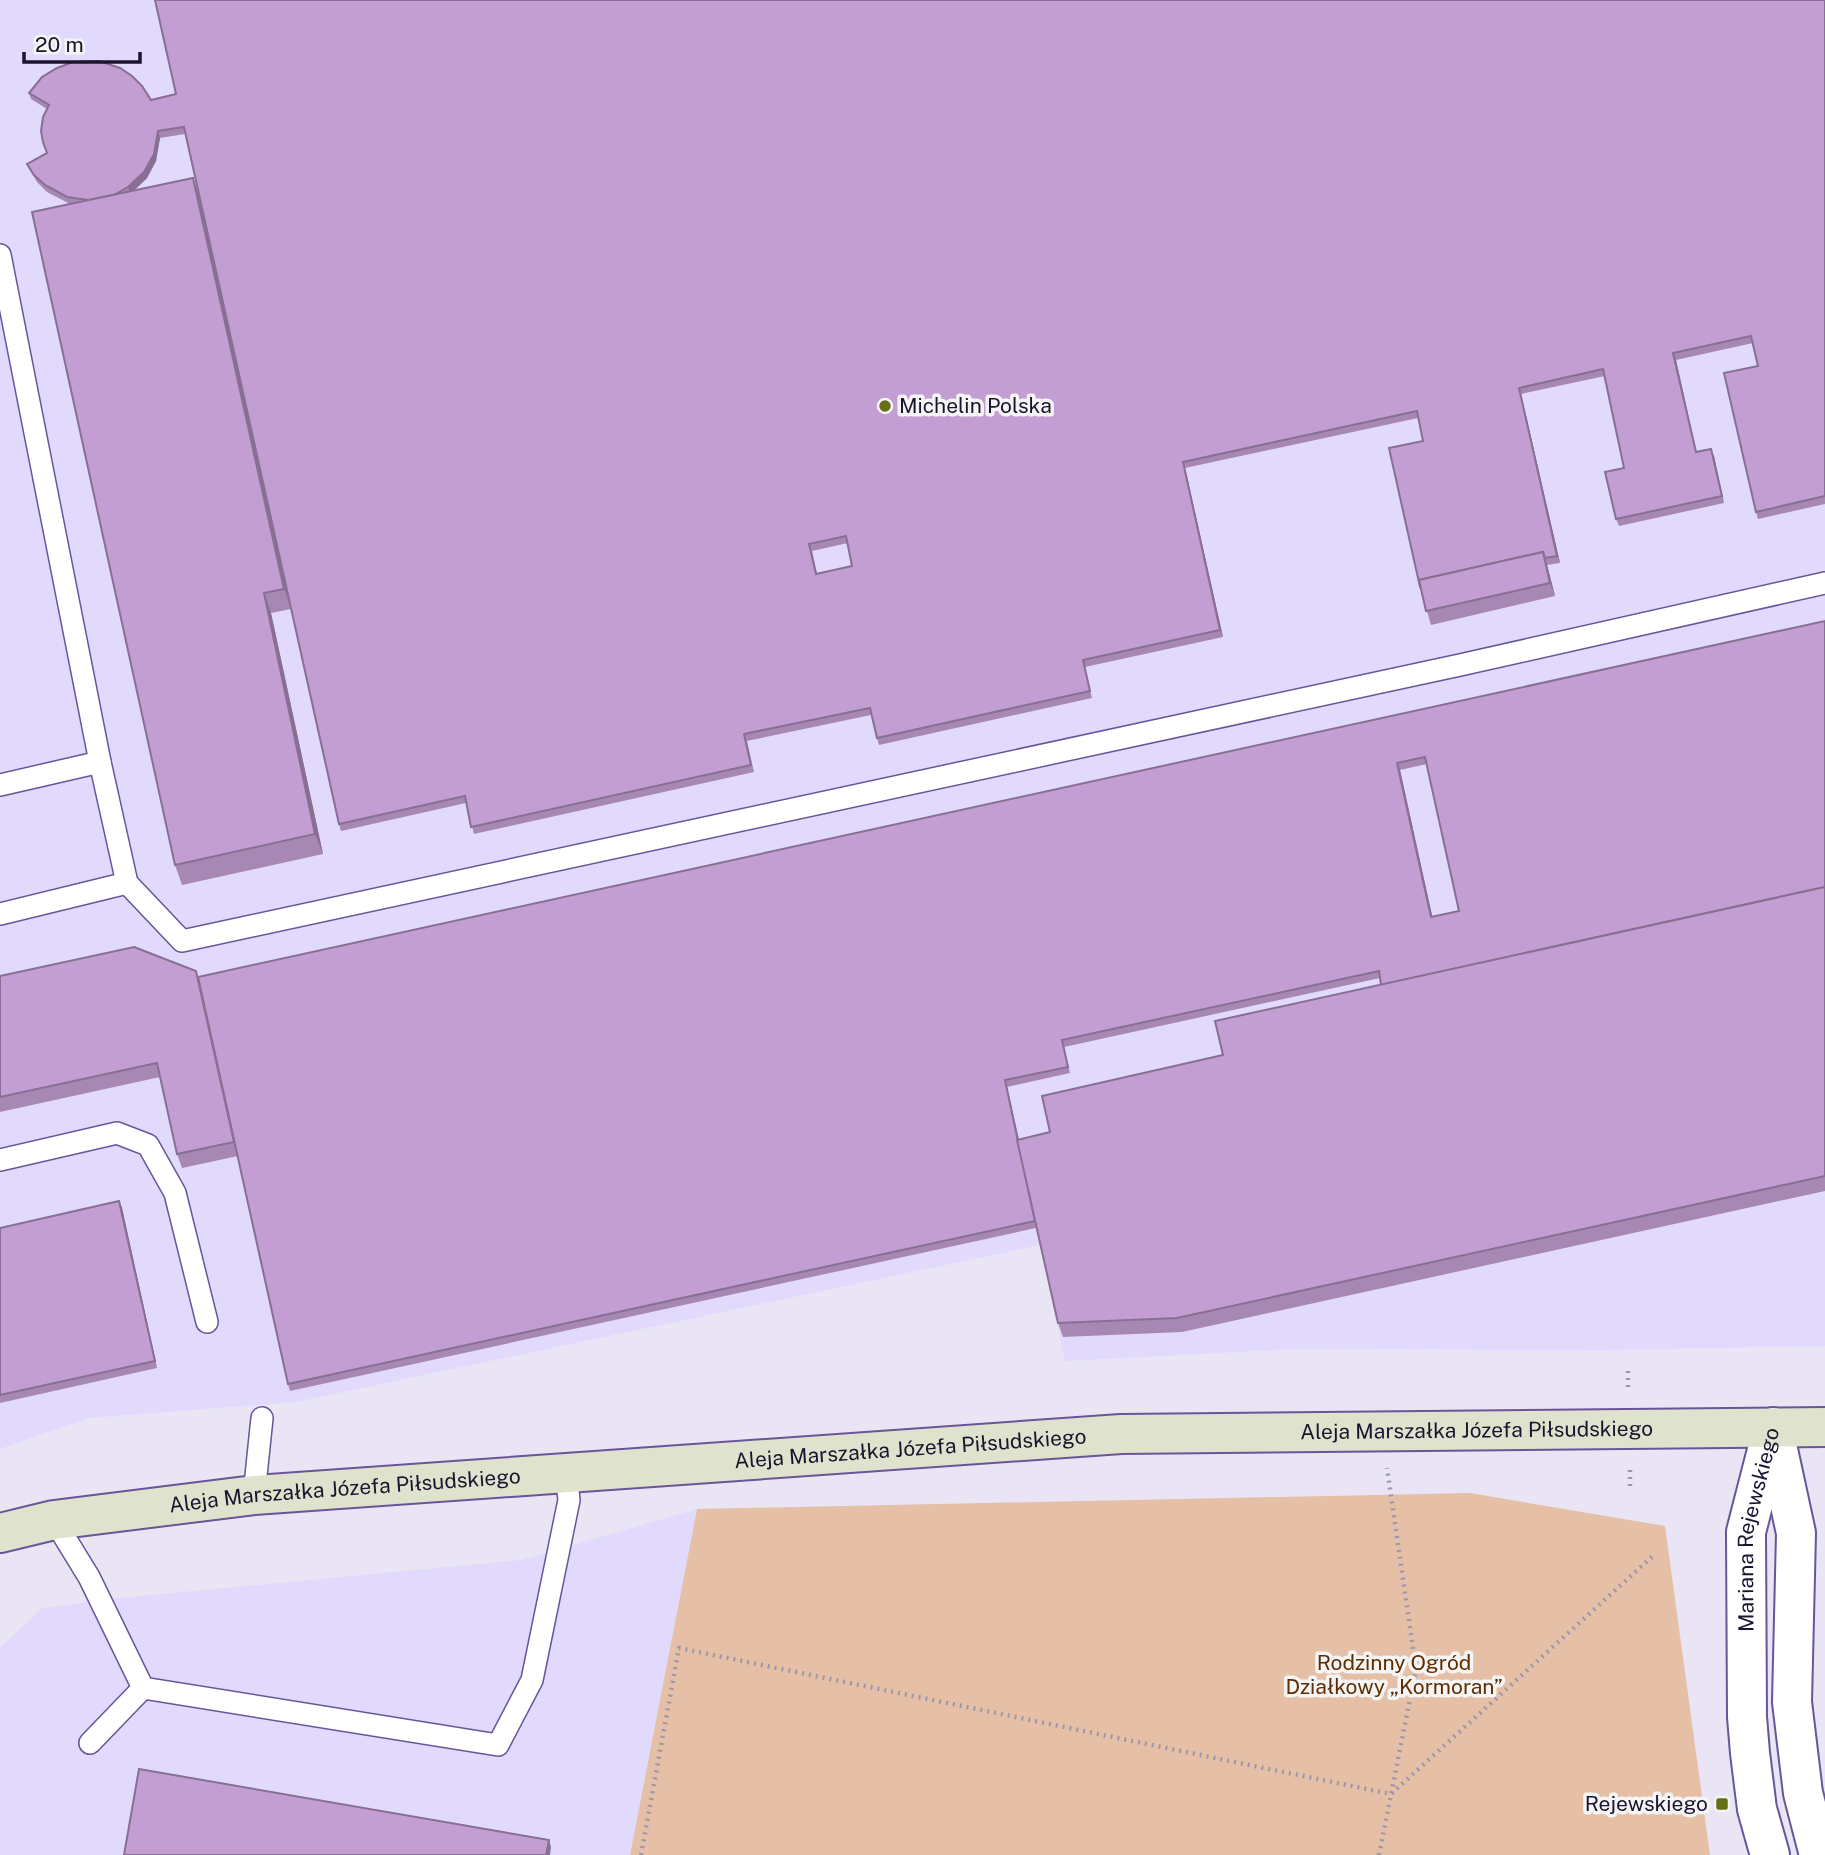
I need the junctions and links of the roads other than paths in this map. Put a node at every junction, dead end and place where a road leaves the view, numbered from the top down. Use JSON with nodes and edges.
{"nodes":[{"id":1,"x":0,"y":255,"type":"edge"},
{"id":2,"x":1825,"y":583,"type":"edge"},
{"id":3,"x":100,"y":762,"type":"junction"},
{"id":4,"x":0,"y":785,"type":"edge"},
{"id":5,"x":127,"y":883,"type":"junction"},
{"id":6,"x":0,"y":914,"type":"edge"},
{"id":7,"x":0,"y":1160,"type":"edge"},
{"id":8,"x":207,"y":1322,"type":"dead end"},
{"id":9,"x":262,"y":1418,"type":"dead end"},
{"id":10,"x":1773,"y":1427,"type":"junction"},
{"id":11,"x":1825,"y":1427,"type":"edge"},
{"id":12,"x":566,"y":1472,"type":"junction"},
{"id":13,"x":254,"y":1495,"type":"junction"},
{"id":14,"x":54,"y":1520,"type":"junction"},
{"id":15,"x":0,"y":1534,"type":"edge"},
{"id":16,"x":143,"y":1688,"type":"junction"},
{"id":17,"x":90,"y":1743,"type":"dead end"},
{"id":18,"x":1770,"y":1855,"type":"edge"},
{"id":19,"x":1819,"y":1855,"type":"edge"}],
"edges":[{"from":1,"to":3,"type":"lane"},
{"from":2,"to":5,"type":"lane"},
{"from":3,"to":4,"type":"lane"},
{"from":3,"to":5,"type":"lane"},
{"from":5,"to":6,"type":"lane"},
{"from":7,"to":8,"type":"lane"},
{"from":9,"to":13,"type":"lane"},
{"from":10,"to":11,"type":"street","name":"Aleja Marszałka Józefa Piłsudskiego"},
{"from":10,"to":12,"type":"street","name":"Aleja Marszałka Józefa Piłsudskiego"},
{"from":10,"to":18,"type":"street","name":"Mariana Rejewskiego"},
{"from":10,"to":19,"type":"street","name":"Mariana Rejewskiego"},
{"from":12,"to":13,"type":"street","name":"Aleja Marszałka Józefa Piłsudskiego"},
{"from":12,"to":16,"type":"lane"},
{"from":13,"to":14,"type":"street","name":"Aleja Marszałka Józefa Piłsudskiego"},
{"from":14,"to":15,"type":"street","name":"Aleja Marszałka Józefa Piłsudskiego"},
{"from":14,"to":16,"type":"lane"},
{"from":16,"to":17,"type":"lane"}]}
